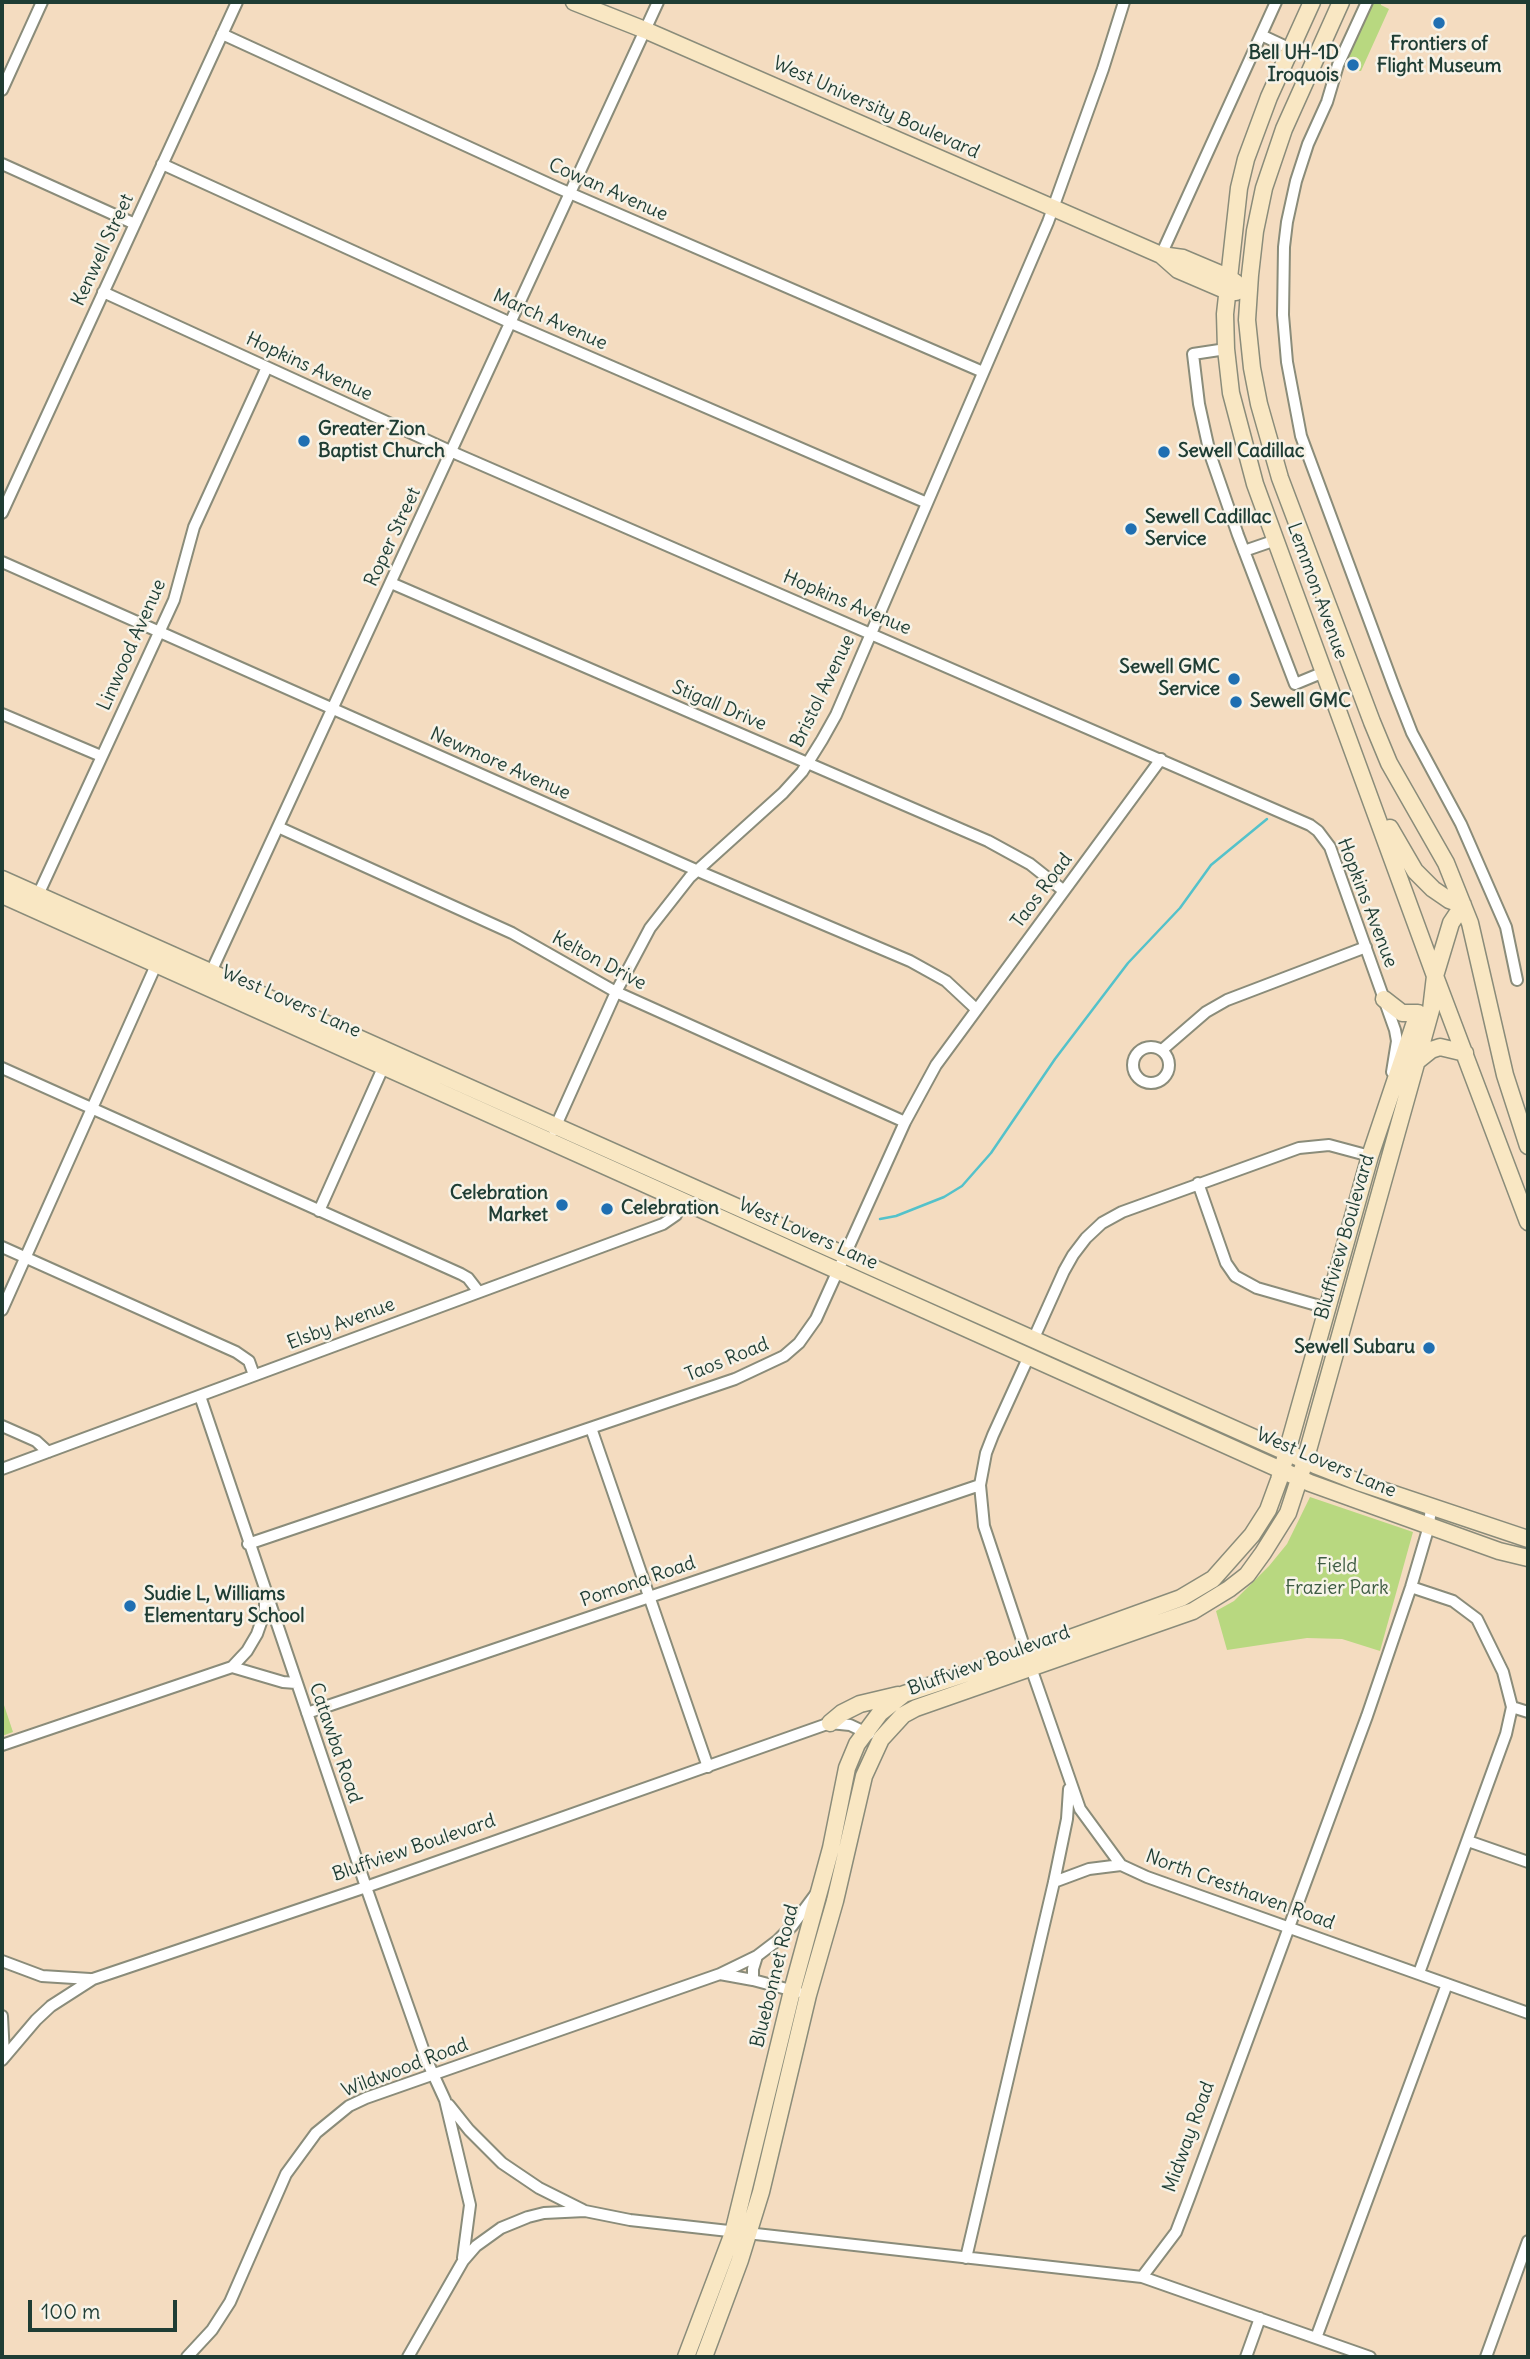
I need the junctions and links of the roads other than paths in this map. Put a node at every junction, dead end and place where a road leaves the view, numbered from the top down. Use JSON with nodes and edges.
{"nodes":[{"id":1,"x":42,"y":2,"type":"edge"},
{"id":2,"x":237,"y":2,"type":"edge"},
{"id":3,"x":574,"y":2,"type":"edge"},
{"id":4,"x":658,"y":2,"type":"edge"},
{"id":5,"x":1124,"y":2,"type":"edge"},
{"id":6,"x":1276,"y":2,"type":"edge"},
{"id":7,"x":1312,"y":2,"type":"edge"},
{"id":8,"x":1341,"y":2,"type":"edge"},
{"id":9,"x":1367,"y":2,"type":"edge"},
{"id":10,"x":645,"y":30,"type":"junction"},
{"id":11,"x":222,"y":34,"type":"junction"},
{"id":12,"x":1261,"y":36,"type":"junction"},
{"id":13,"x":1291,"y":49,"type":"junction"},
{"id":14,"x":2,"y":90,"type":"edge"},
{"id":15,"x":2,"y":164,"type":"edge"},
{"id":16,"x":162,"y":164,"type":"junction"},
{"id":17,"x":570,"y":193,"type":"junction"},
{"id":18,"x":1053,"y":208,"type":"junction"},
{"id":19,"x":135,"y":224,"type":"junction"},
{"id":20,"x":1161,"y":255,"type":"junction"},
{"id":21,"x":1227,"y":284,"type":"junction"},
{"id":22,"x":103,"y":292,"type":"junction"},
{"id":23,"x":1249,"y":294,"type":"junction"},
{"id":24,"x":512,"y":323,"type":"junction"},
{"id":25,"x":1226,"y":349,"type":"junction"},
{"id":26,"x":267,"y":367,"type":"junction"},
{"id":27,"x":983,"y":372,"type":"junction"},
{"id":28,"x":451,"y":451,"type":"junction"},
{"id":29,"x":927,"y":503,"type":"junction"},
{"id":30,"x":2,"y":513,"type":"edge"},
{"id":31,"x":1276,"y":540,"type":"junction"},
{"id":32,"x":1244,"y":551,"type":"junction"},
{"id":33,"x":2,"y":562,"type":"edge"},
{"id":34,"x":391,"y":583,"type":"junction"},
{"id":35,"x":160,"y":632,"type":"junction"},
{"id":36,"x":871,"y":632,"type":"junction"},
{"id":37,"x":1349,"y":663,"type":"junction"},
{"id":38,"x":1324,"y":673,"type":"junction"},
{"id":39,"x":332,"y":710,"type":"junction"},
{"id":40,"x":2,"y":714,"type":"edge"},
{"id":41,"x":102,"y":757,"type":"junction"},
{"id":42,"x":1161,"y":759,"type":"junction"},
{"id":43,"x":808,"y":763,"type":"junction"},
{"id":44,"x":1372,"y":798,"type":"junction"},
{"id":45,"x":278,"y":827,"type":"junction"},
{"id":46,"x":697,"y":870,"type":"junction"},
{"id":47,"x":2,"y":879,"type":"edge"},
{"id":48,"x":1064,"y":891,"type":"junction"},
{"id":49,"x":2,"y":895,"type":"edge"},
{"id":50,"x":35,"y":902,"type":"junction"},
{"id":51,"x":1463,"y":905,"type":"junction"},
{"id":52,"x":1366,"y":947,"type":"junction"},
{"id":53,"x":159,"y":958,"type":"junction"},
{"id":54,"x":1435,"y":976,"type":"junction"},
{"id":55,"x":208,"y":979,"type":"junction"},
{"id":56,"x":1517,"y":980,"type":"dead end"},
{"id":57,"x":616,"y":992,"type":"junction"},
{"id":58,"x":1384,"y":999,"type":"junction"},
{"id":59,"x":976,"y":1009,"type":"junction"},
{"id":60,"x":1418,"y":1013,"type":"junction"},
{"id":61,"x":1162,"y":1050,"type":"dead end"},
{"id":62,"x":1465,"y":1053,"type":"junction"},
{"id":63,"x":387,"y":1059,"type":"junction"},
{"id":64,"x":1416,"y":1062,"type":"junction"},
{"id":65,"x":2,"y":1069,"type":"edge"},
{"id":66,"x":1389,"y":1097,"type":"junction"},
{"id":67,"x":92,"y":1109,"type":"junction"},
{"id":68,"x":905,"y":1122,"type":"junction"},
{"id":69,"x":552,"y":1133,"type":"junction"},
{"id":70,"x":1528,"y":1146,"type":"edge"},
{"id":71,"x":1370,"y":1156,"type":"junction"},
{"id":72,"x":1387,"y":1161,"type":"junction"},
{"id":73,"x":1198,"y":1183,"type":"junction"},
{"id":74,"x":686,"y":1193,"type":"junction"},
{"id":75,"x":1525,"y":1208,"type":"edge"},
{"id":76,"x":319,"y":1211,"type":"junction"},
{"id":77,"x":1528,"y":1222,"type":"edge"},
{"id":78,"x":2,"y":1247,"type":"edge"},
{"id":79,"x":24,"y":1258,"type":"junction"},
{"id":80,"x":842,"y":1263,"type":"junction"},
{"id":81,"x":478,"y":1291,"type":"junction"},
{"id":82,"x":1327,"y":1308,"type":"junction"},
{"id":83,"x":2,"y":1310,"type":"edge"},
{"id":84,"x":1345,"y":1312,"type":"junction"},
{"id":85,"x":1031,"y":1348,"type":"junction"},
{"id":86,"x":254,"y":1375,"type":"junction"},
{"id":87,"x":200,"y":1396,"type":"junction"},
{"id":88,"x":2,"y":1426,"type":"edge"},
{"id":89,"x":591,"y":1429,"type":"junction"},
{"id":90,"x":48,"y":1452,"type":"junction"},
{"id":91,"x":1287,"y":1452,"type":"junction"},
{"id":92,"x":1306,"y":1461,"type":"junction"},
{"id":93,"x":2,"y":1469,"type":"edge"},
{"id":94,"x":1282,"y":1470,"type":"junction"},
{"id":95,"x":1300,"y":1479,"type":"junction"},
{"id":96,"x":980,"y":1485,"type":"junction"},
{"id":97,"x":1431,"y":1506,"type":"junction"},
{"id":98,"x":1429,"y":1526,"type":"junction"},
{"id":99,"x":1528,"y":1539,"type":"edge"},
{"id":100,"x":248,"y":1544,"type":"junction"},
{"id":101,"x":1528,"y":1558,"type":"edge"},
{"id":102,"x":263,"y":1585,"type":"junction"},
{"id":103,"x":1410,"y":1587,"type":"junction"},
{"id":104,"x":650,"y":1597,"type":"junction"},
{"id":105,"x":1027,"y":1654,"type":"junction"},
{"id":106,"x":232,"y":1667,"type":"junction"},
{"id":107,"x":296,"y":1683,"type":"junction"},
{"id":108,"x":904,"y":1694,"type":"junction"},
{"id":109,"x":1512,"y":1707,"type":"junction"},
{"id":110,"x":1528,"y":1712,"type":"edge"},
{"id":111,"x":307,"y":1713,"type":"junction"},
{"id":112,"x":830,"y":1723,"type":"junction"},
{"id":113,"x":864,"y":1731,"type":"junction"},
{"id":114,"x":881,"y":1739,"type":"junction"},
{"id":115,"x":2,"y":1745,"type":"edge"},
{"id":116,"x":708,"y":1768,"type":"junction"},
{"id":117,"x":1068,"y":1779,"type":"junction"},
{"id":118,"x":1468,"y":1841,"type":"junction"},
{"id":119,"x":1528,"y":1862,"type":"edge"},
{"id":120,"x":1121,"y":1865,"type":"junction"},
{"id":121,"x":1054,"y":1882,"type":"junction"},
{"id":122,"x":366,"y":1887,"type":"junction"},
{"id":123,"x":820,"y":1887,"type":"junction"},
{"id":124,"x":1289,"y":1927,"type":"junction"},
{"id":125,"x":757,"y":1956,"type":"junction"},
{"id":126,"x":2,"y":1961,"type":"edge"},
{"id":127,"x":1419,"y":1973,"type":"junction"},
{"id":128,"x":720,"y":1974,"type":"junction"},
{"id":129,"x":93,"y":1979,"type":"junction"},
{"id":130,"x":753,"y":1980,"type":"junction"},
{"id":131,"x":1447,"y":1984,"type":"junction"},
{"id":132,"x":792,"y":1991,"type":"junction"},
{"id":133,"x":808,"y":1995,"type":"junction"},
{"id":134,"x":1528,"y":2013,"type":"edge"},
{"id":135,"x":2,"y":2016,"type":"edge"},
{"id":136,"x":3,"y":2058,"type":"edge"},
{"id":137,"x":433,"y":2074,"type":"junction"},
{"id":138,"x":445,"y":2100,"type":"junction"},
{"id":139,"x":585,"y":2211,"type":"junction"},
{"id":140,"x":741,"y":2233,"type":"junction"},
{"id":141,"x":1528,"y":2241,"type":"edge"},
{"id":142,"x":966,"y":2258,"type":"junction"},
{"id":143,"x":463,"y":2261,"type":"junction"},
{"id":144,"x":1142,"y":2277,"type":"junction"},
{"id":145,"x":1261,"y":2318,"type":"junction"},
{"id":146,"x":1316,"y":2338,"type":"junction"},
{"id":147,"x":187,"y":2357,"type":"edge"},
{"id":148,"x":408,"y":2357,"type":"edge"},
{"id":149,"x":686,"y":2357,"type":"edge"},
{"id":150,"x":704,"y":2357,"type":"edge"},
{"id":151,"x":1246,"y":2357,"type":"edge"},
{"id":152,"x":1370,"y":2357,"type":"edge"},
{"id":153,"x":1486,"y":2357,"type":"edge"}],
"edges":[{"from":1,"to":14,"type":"street"},
{"from":2,"to":11,"type":"street","name":"Kenwell Street"},
{"from":3,"to":10,"type":"main road","name":"West University Boulevard"},
{"from":4,"to":10,"type":"street","name":"Roper Street"},
{"from":5,"to":18,"type":"street","name":"Bristol Avenue"},
{"from":6,"to":12,"type":"street"},
{"from":7,"to":13,"type":"main road","name":"Lemmon Avenue"},
{"from":8,"to":23,"type":"main road","name":"Lemmon Avenue"},
{"from":9,"to":56,"type":"street","name":"Lemmon Avenue"},
{"from":10,"to":17,"type":"street","name":"Roper Street"},
{"from":10,"to":18,"type":"main road","name":"West University Boulevard"},
{"from":11,"to":16,"type":"street","name":"Kenwell Street"},
{"from":11,"to":17,"type":"street","name":"Cowan Avenue"},
{"from":12,"to":13,"type":"street"},
{"from":12,"to":20,"type":"street"},
{"from":13,"to":21,"type":"main road","name":"Lemmon Avenue"},
{"from":15,"to":19,"type":"street"},
{"from":16,"to":19,"type":"street","name":"Kenwell Street"},
{"from":16,"to":24,"type":"street","name":"March Avenue"},
{"from":17,"to":24,"type":"street","name":"Roper Street"},
{"from":17,"to":27,"type":"street","name":"Cowan Avenue"},
{"from":18,"to":20,"type":"main road","name":"West University Boulevard"},
{"from":18,"to":27,"type":"street","name":"Bristol Avenue"},
{"from":19,"to":22,"type":"street","name":"Kenwell Street"},
{"from":20,"to":21,"type":"main road","name":"West University Boulevard"},
{"from":21,"to":23,"type":"main road","name":"West University Boulevard"},
{"from":21,"to":25,"type":"main road","name":"Lemmon Avenue"},
{"from":22,"to":26,"type":"street","name":"Hopkins Avenue"},
{"from":22,"to":30,"type":"street","name":"Kenwell Street"},
{"from":23,"to":37,"type":"main road","name":"Lemmon Avenue"},
{"from":24,"to":28,"type":"street","name":"Roper Street"},
{"from":24,"to":29,"type":"street","name":"March Avenue"},
{"from":25,"to":31,"type":"main road","name":"Lemmon Avenue"},
{"from":25,"to":32,"type":"street"},
{"from":26,"to":28,"type":"street","name":"Hopkins Avenue"},
{"from":26,"to":35,"type":"street","name":"Linwood Avenue"},
{"from":27,"to":29,"type":"street","name":"Bristol Avenue"},
{"from":28,"to":34,"type":"street","name":"Roper Street"},
{"from":28,"to":36,"type":"street","name":"Hopkins Avenue"},
{"from":29,"to":36,"type":"street","name":"Bristol Avenue"},
{"from":31,"to":32,"type":"street"},
{"from":31,"to":38,"type":"main road","name":"Lemmon Avenue"},
{"from":32,"to":38,"type":"street"},
{"from":33,"to":35,"type":"street","name":"Newmore Avenue"},
{"from":34,"to":39,"type":"street","name":"Roper Street"},
{"from":34,"to":43,"type":"street","name":"Stigall Drive"},
{"from":35,"to":39,"type":"street","name":"Newmore Avenue"},
{"from":35,"to":41,"type":"street","name":"Linwood Avenue"},
{"from":36,"to":42,"type":"street","name":"Hopkins Avenue"},
{"from":36,"to":43,"type":"street","name":"Bristol Avenue"},
{"from":37,"to":38,"type":"main road"},
{"from":37,"to":51,"type":"main road","name":"Lemmon Avenue"},
{"from":38,"to":44,"type":"main road","name":"Lemmon Avenue"},
{"from":39,"to":45,"type":"street","name":"Roper Street"},
{"from":39,"to":46,"type":"street","name":"Newmore Avenue"},
{"from":40,"to":41,"type":"street"},
{"from":41,"to":50,"type":"street","name":"Linwood Avenue"},
{"from":42,"to":48,"type":"street","name":"Taos Road"},
{"from":42,"to":52,"type":"street","name":"Hopkins Avenue"},
{"from":43,"to":46,"type":"street","name":"Bristol Avenue"},
{"from":43,"to":48,"type":"street","name":"Stigall Drive"},
{"from":44,"to":51,"type":"main road"},
{"from":44,"to":54,"type":"main road","name":"Lemmon Avenue"},
{"from":45,"to":55,"type":"street","name":"Roper Street"},
{"from":45,"to":57,"type":"street","name":"Kelton Drive"},
{"from":46,"to":57,"type":"street","name":"Bristol Avenue"},
{"from":46,"to":59,"type":"street","name":"Newmore Avenue"},
{"from":47,"to":50,"type":"main road","name":"West Lovers Lane"},
{"from":48,"to":59,"type":"street","name":"Taos Road"},
{"from":49,"to":50,"type":"main road","name":"West Lovers Lane"},
{"from":50,"to":53,"type":"main road","name":"West Lovers Lane"},
{"from":51,"to":54,"type":"main road","name":"Bluffview Boulevard"},
{"from":51,"to":70,"type":"main road","name":"Lemmon Avenue"},
{"from":52,"to":58,"type":"street","name":"Hopkins Avenue"},
{"from":52,"to":61,"type":"street"},
{"from":53,"to":55,"type":"main road","name":"West Lovers Lane"},
{"from":53,"to":67,"type":"street"},
{"from":54,"to":60,"type":"main road","name":"Bluffview Boulevard"},
{"from":54,"to":62,"type":"main road","name":"Lemmon Avenue"},
{"from":54,"to":64,"type":"main road","name":"Bluffview Boulevard"},
{"from":55,"to":63,"type":"main road","name":"West Lovers Lane"},
{"from":57,"to":68,"type":"street","name":"Kelton Drive"},
{"from":57,"to":69,"type":"street","name":"Bristol Avenue"},
{"from":58,"to":60,"type":"main road"},
{"from":58,"to":66,"type":"street","name":"Hopkins Avenue"},
{"from":59,"to":68,"type":"street","name":"Taos Road"},
{"from":60,"to":66,"type":"main road","name":"Bluffview Boulevard"},
{"from":62,"to":64,"type":"main road"},
{"from":62,"to":75,"type":"main road","name":"Lemmon Avenue"},
{"from":63,"to":69,"type":"main road","name":"West Lovers Lane"},
{"from":63,"to":76,"type":"street"},
{"from":64,"to":72,"type":"main road","name":"Bluffview Boulevard"},
{"from":65,"to":67,"type":"street"},
{"from":66,"to":71,"type":"main road","name":"Bluffview Boulevard"},
{"from":67,"to":76,"type":"street"},
{"from":67,"to":79,"type":"street"},
{"from":68,"to":80,"type":"street","name":"Taos Road"},
{"from":69,"to":74,"type":"main road","name":"West Lovers Lane"},
{"from":71,"to":72,"type":"main road"},
{"from":71,"to":73,"type":"street","name":"North Cresthaven Road"},
{"from":71,"to":82,"type":"main road","name":"Bluffview Boulevard"},
{"from":72,"to":84,"type":"main road","name":"Bluffview Boulevard"},
{"from":73,"to":82,"type":"street"},
{"from":73,"to":85,"type":"street","name":"North Cresthaven Road"},
{"from":74,"to":80,"type":"main road","name":"West Lovers Lane"},
{"from":74,"to":81,"type":"street","name":"Elsby Avenue"},
{"from":75,"to":77,"type":"main road","name":"Lemmon Avenue"},
{"from":76,"to":81,"type":"street"},
{"from":78,"to":79,"type":"street"},
{"from":79,"to":83,"type":"street"},
{"from":79,"to":86,"type":"street"},
{"from":80,"to":85,"type":"main road","name":"West Lovers Lane"},
{"from":80,"to":89,"type":"street","name":"Taos Road"},
{"from":81,"to":86,"type":"street","name":"Elsby Avenue"},
{"from":82,"to":84,"type":"main road"},
{"from":82,"to":91,"type":"main road","name":"Bluffview Boulevard"},
{"from":84,"to":92,"type":"main road","name":"Bluffview Boulevard"},
{"from":85,"to":91,"type":"main road","name":"West Lovers Lane"},
{"from":85,"to":94,"type":"main road","name":"West Lovers Lane"},
{"from":85,"to":96,"type":"street","name":"North Cresthaven Road"},
{"from":86,"to":87,"type":"street","name":"Elsby Avenue"},
{"from":87,"to":90,"type":"street","name":"Elsby Avenue"},
{"from":87,"to":100,"type":"street","name":"Catawba Road"},
{"from":88,"to":90,"type":"street"},
{"from":89,"to":100,"type":"street","name":"Taos Road"},
{"from":89,"to":104,"type":"street"},
{"from":90,"to":93,"type":"street","name":"Elsby Avenue"},
{"from":91,"to":92,"type":"main road","name":"West Lovers Lane"},
{"from":91,"to":94,"type":"main road","name":"Bluffview Boulevard"},
{"from":92,"to":95,"type":"main road","name":"Bluffview Boulevard"},
{"from":92,"to":97,"type":"main road","name":"West Lovers Lane"},
{"from":94,"to":95,"type":"main road","name":"West Lovers Lane"},
{"from":94,"to":105,"type":"main road","name":"Bluffview Boulevard"},
{"from":95,"to":98,"type":"main road","name":"West Lovers Lane"},
{"from":95,"to":105,"type":"main road","name":"Bluffview Boulevard"},
{"from":96,"to":104,"type":"street","name":"Pomona Road"},
{"from":96,"to":105,"type":"street","name":"North Cresthaven Road"},
{"from":97,"to":98,"type":"street","name":"Midway Road"},
{"from":97,"to":99,"type":"main road","name":"West Lovers Lane"},
{"from":98,"to":101,"type":"main road","name":"West Lovers Lane"},
{"from":98,"to":103,"type":"street","name":"Midway Road"},
{"from":100,"to":102,"type":"street","name":"Catawba Road"},
{"from":102,"to":106,"type":"street"},
{"from":102,"to":107,"type":"street","name":"Catawba Road"},
{"from":103,"to":109,"type":"street"},
{"from":103,"to":124,"type":"street","name":"Midway Road"},
{"from":104,"to":111,"type":"street","name":"Pomona Road"},
{"from":104,"to":116,"type":"street"},
{"from":105,"to":108,"type":"main road","name":"Bluffview Boulevard"},
{"from":105,"to":114,"type":"main road","name":"Bluffview Boulevard"},
{"from":105,"to":117,"type":"street","name":"North Cresthaven Road"},
{"from":106,"to":107,"type":"street"},
{"from":106,"to":115,"type":"street"},
{"from":107,"to":111,"type":"street","name":"Catawba Road"},
{"from":108,"to":112,"type":"main road"},
{"from":108,"to":113,"type":"main road","name":"Bluffview Boulevard"},
{"from":109,"to":110,"type":"street"},
{"from":109,"to":118,"type":"street"},
{"from":111,"to":122,"type":"street","name":"Catawba Road"},
{"from":112,"to":113,"type":"street"},
{"from":112,"to":116,"type":"street","name":"Bluffview Boulevard"},
{"from":113,"to":114,"type":"street"},
{"from":113,"to":123,"type":"main road","name":"Bluebonnet Road"},
{"from":114,"to":133,"type":"main road","name":"Bluebonnet Road"},
{"from":116,"to":122,"type":"street","name":"Bluffview Boulevard"},
{"from":117,"to":120,"type":"street","name":"North Cresthaven Road"},
{"from":117,"to":121,"type":"street"},
{"from":118,"to":119,"type":"street"},
{"from":118,"to":127,"type":"street"},
{"from":120,"to":121,"type":"street"},
{"from":120,"to":124,"type":"street","name":"North Cresthaven Road"},
{"from":121,"to":142,"type":"street"},
{"from":122,"to":129,"type":"street","name":"Bluffview Boulevard"},
{"from":122,"to":137,"type":"street","name":"Catawba Road"},
{"from":123,"to":125,"type":"street","name":"Wildwood Road"},
{"from":123,"to":132,"type":"main road","name":"Bluebonnet Road"},
{"from":124,"to":127,"type":"street","name":"North Cresthaven Road"},
{"from":124,"to":144,"type":"street","name":"Midway Road"},
{"from":125,"to":128,"type":"street","name":"Wildwood Road"},
{"from":125,"to":130,"type":"street"},
{"from":126,"to":129,"type":"street"},
{"from":127,"to":131,"type":"street","name":"North Cresthaven Road"},
{"from":128,"to":130,"type":"street","name":"Wildwood Road"},
{"from":128,"to":137,"type":"street","name":"Wildwood Road"},
{"from":129,"to":136,"type":"street","name":"Bluffview Boulevard"},
{"from":130,"to":132,"type":"street","name":"Wildwood Road"},
{"from":131,"to":134,"type":"street","name":"North Cresthaven Road"},
{"from":131,"to":146,"type":"street"},
{"from":132,"to":133,"type":"street","name":"Wildwood Road"},
{"from":132,"to":140,"type":"main road","name":"Bluebonnet Road"},
{"from":133,"to":140,"type":"main road","name":"Bluebonnet Road"},
{"from":135,"to":136,"type":"street"},
{"from":137,"to":138,"type":"street","name":"Catawba Road"},
{"from":137,"to":147,"type":"street","name":"Wildwood Road"},
{"from":138,"to":139,"type":"street","name":"Catawba Road"},
{"from":138,"to":143,"type":"street","name":"Catawba Road"},
{"from":139,"to":140,"type":"street"},
{"from":139,"to":143,"type":"street"},
{"from":140,"to":142,"type":"street"},
{"from":140,"to":149,"type":"main road"},
{"from":140,"to":150,"type":"main road"},
{"from":141,"to":153,"type":"street"},
{"from":142,"to":144,"type":"street"},
{"from":143,"to":148,"type":"street"},
{"from":144,"to":145,"type":"street"},
{"from":145,"to":146,"type":"street"},
{"from":145,"to":151,"type":"street"},
{"from":146,"to":152,"type":"street"}]}
